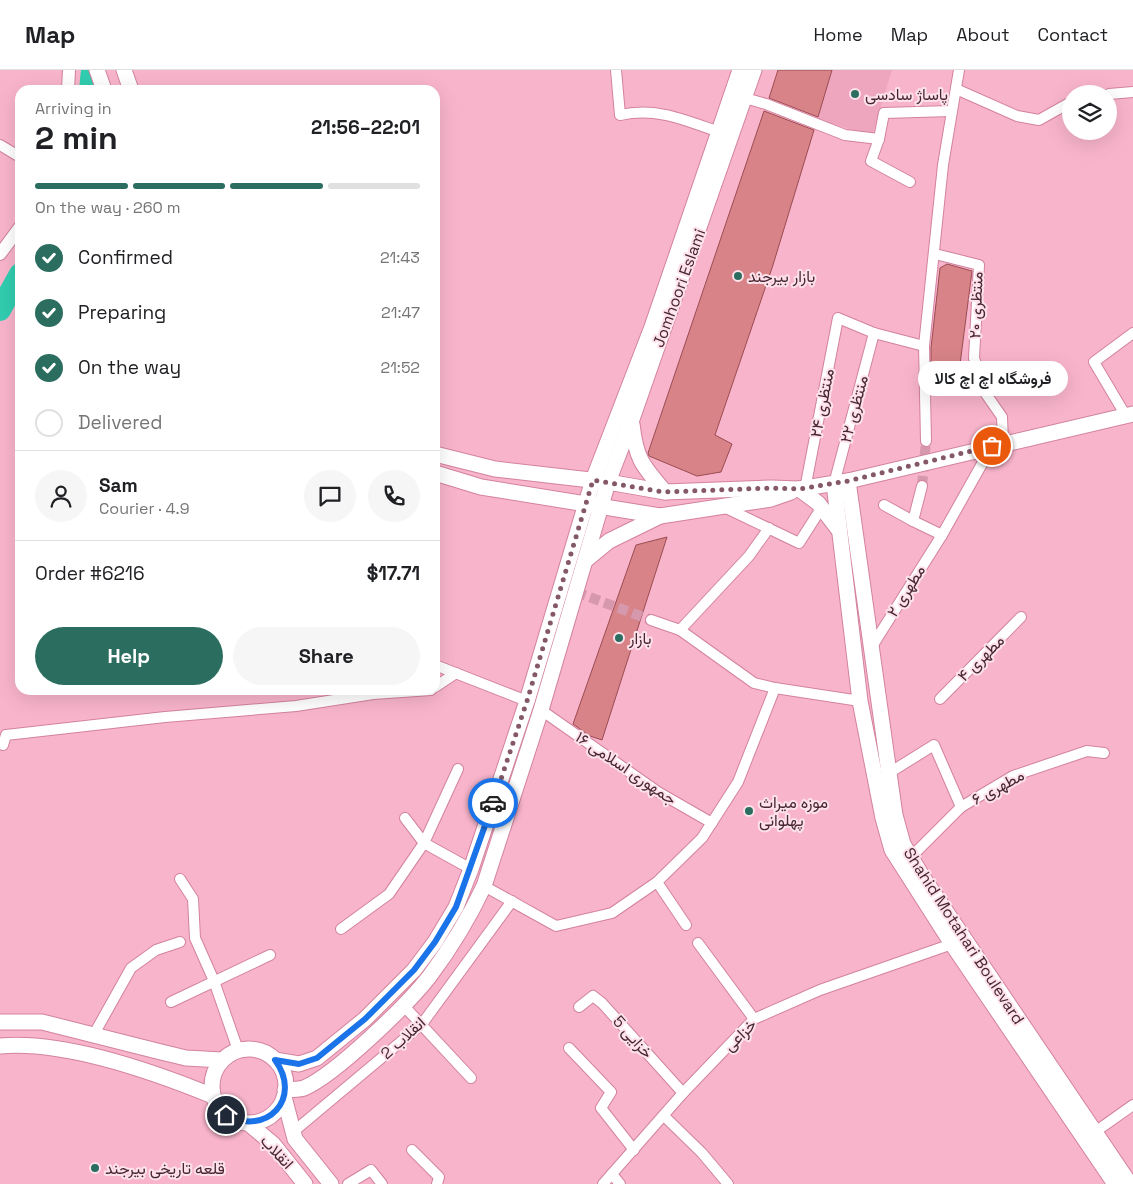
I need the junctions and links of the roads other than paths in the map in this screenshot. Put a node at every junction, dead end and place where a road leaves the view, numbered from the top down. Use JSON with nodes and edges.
{"nodes":[{"id":1,"x":70,"y":70,"type":"edge"},
{"id":2,"x":97,"y":70,"type":"edge"},
{"id":3,"x":124,"y":70,"type":"edge"},
{"id":4,"x":616,"y":70,"type":"edge"},
{"id":5,"x":740,"y":70,"type":"edge"},
{"id":6,"x":754,"y":70,"type":"edge"},
{"id":7,"x":959,"y":70,"type":"edge"},
{"id":8,"x":68,"y":85,"type":"edge"},
{"id":9,"x":102,"y":85,"type":"edge"},
{"id":10,"x":129,"y":85,"type":"edge"},
{"id":11,"x":956,"y":89,"type":"junction"},
{"id":12,"x":1133,"y":92,"type":"edge"},
{"id":13,"x":1117,"y":93,"type":"edge"},
{"id":14,"x":744,"y":98,"type":"junction"},
{"id":15,"x":1062,"y":107,"type":"edge"},
{"id":16,"x":951,"y":112,"type":"junction"},
{"id":17,"x":719,"y":132,"type":"junction"},
{"id":18,"x":878,"y":139,"type":"junction"},
{"id":19,"x":0,"y":145,"type":"edge"},
{"id":20,"x":15,"y":154,"type":"edge"},
{"id":21,"x":910,"y":182,"type":"dead end"},
{"id":22,"x":15,"y":234,"type":"edge"},
{"id":23,"x":0,"y":254,"type":"edge"},
{"id":24,"x":935,"y":254,"type":"junction"},
{"id":25,"x":874,"y":333,"type":"junction"},
{"id":26,"x":1133,"y":333,"type":"edge"},
{"id":27,"x":924,"y":346,"type":"junction"},
{"id":28,"x":1130,"y":415,"type":"edge"},
{"id":29,"x":632,"y":422,"type":"junction"},
{"id":30,"x":926,"y":441,"type":"tunnel mouth"},
{"id":31,"x":998,"y":444,"type":"junction"},
{"id":32,"x":440,"y":455,"type":"edge"},
{"id":33,"x":440,"y":475,"type":"edge"},
{"id":34,"x":600,"y":481,"type":"junction"},
{"id":35,"x":841,"y":482,"type":"junction"},
{"id":36,"x":922,"y":486,"type":"tunnel mouth"},
{"id":37,"x":802,"y":489,"type":"junction"},
{"id":38,"x":664,"y":492,"type":"junction"},
{"id":39,"x":593,"y":504,"type":"junction"},
{"id":40,"x":884,"y":505,"type":"dead end"},
{"id":41,"x":723,"y":507,"type":"junction"},
{"id":42,"x":822,"y":507,"type":"junction"},
{"id":43,"x":660,"y":516,"type":"junction"},
{"id":44,"x":913,"y":521,"type":"junction"},
{"id":45,"x":769,"y":528,"type":"junction"},
{"id":46,"x":840,"y":532,"type":"junction"},
{"id":47,"x":942,"y":536,"type":"junction"},
{"id":48,"x":586,"y":560,"type":"junction"},
{"id":49,"x":1021,"y":617,"type":"dead end"},
{"id":50,"x":651,"y":620,"type":"tunnel mouth"},
{"id":51,"x":680,"y":630,"type":"junction"},
{"id":52,"x":871,"y":648,"type":"junction"},
{"id":53,"x":440,"y":667,"type":"edge"},
{"id":54,"x":456,"y":673,"type":"junction"},
{"id":55,"x":440,"y":684,"type":"edge"},
{"id":56,"x":775,"y":688,"type":"junction"},
{"id":57,"x":356,"y":695,"type":"edge"},
{"id":58,"x":940,"y":699,"type":"dead end"},
{"id":59,"x":527,"y":701,"type":"junction"},
{"id":60,"x":860,"y":701,"type":"junction"},
{"id":61,"x":541,"y":710,"type":"junction"},
{"id":62,"x":3,"y":745,"type":"dead end"},
{"id":63,"x":1104,"y":754,"type":"dead end"},
{"id":64,"x":458,"y":769,"type":"dead end"},
{"id":65,"x":889,"y":773,"type":"junction"},
{"id":66,"x":961,"y":808,"type":"junction"},
{"id":67,"x":404,"y":818,"type":"dead end"},
{"id":68,"x":712,"y":823,"type":"junction"},
{"id":69,"x":424,"y":843,"type":"junction"},
{"id":70,"x":911,"y":857,"type":"junction"},
{"id":71,"x":471,"y":869,"type":"junction"},
{"id":72,"x":180,"y":879,"type":"dead end"},
{"id":73,"x":657,"y":882,"type":"junction"},
{"id":74,"x":484,"y":886,"type":"junction"},
{"id":75,"x":512,"y":901,"type":"junction"},
{"id":76,"x":686,"y":925,"type":"dead end"},
{"id":77,"x":341,"y":929,"type":"dead end"},
{"id":78,"x":180,"y":942,"type":"dead end"},
{"id":79,"x":698,"y":943,"type":"dead end"},
{"id":80,"x":952,"y":944,"type":"junction"},
{"id":81,"x":270,"y":955,"type":"dead end"},
{"id":82,"x":214,"y":981,"type":"junction"},
{"id":83,"x":171,"y":1002,"type":"dead end"},
{"id":84,"x":403,"y":1005,"type":"junction"},
{"id":85,"x":579,"y":1007,"type":"dead end"},
{"id":86,"x":754,"y":1019,"type":"junction"},
{"id":87,"x":0,"y":1022,"type":"edge"},
{"id":88,"x":422,"y":1024,"type":"junction"},
{"id":89,"x":92,"y":1036,"type":"junction"},
{"id":90,"x":0,"y":1046,"type":"edge"},
{"id":91,"x":569,"y":1048,"type":"dead end"},
{"id":92,"x":238,"y":1050,"type":"junction"},
{"id":93,"x":222,"y":1060,"type":"junction"},
{"id":94,"x":275,"y":1060,"type":"junction"},
{"id":95,"x":471,"y":1078,"type":"dead end"},
{"id":96,"x":285,"y":1093,"type":"junction"},
{"id":97,"x":683,"y":1093,"type":"junction"},
{"id":98,"x":213,"y":1096,"type":"junction"},
{"id":99,"x":1133,"y":1105,"type":"edge"},
{"id":100,"x":664,"y":1116,"type":"junction"},
{"id":101,"x":248,"y":1123,"type":"junction"},
{"id":102,"x":292,"y":1132,"type":"junction"},
{"id":103,"x":1095,"y":1132,"type":"junction"},
{"id":104,"x":412,"y":1150,"type":"dead end"},
{"id":105,"x":634,"y":1150,"type":"junction"},
{"id":106,"x":612,"y":1174,"type":"junction"},
{"id":107,"x":305,"y":1184,"type":"edge"},
{"id":108,"x":331,"y":1184,"type":"edge"},
{"id":109,"x":348,"y":1184,"type":"edge"},
{"id":110,"x":382,"y":1184,"type":"edge"},
{"id":111,"x":438,"y":1184,"type":"edge"},
{"id":112,"x":603,"y":1184,"type":"edge"},
{"id":113,"x":620,"y":1184,"type":"edge"},
{"id":114,"x":728,"y":1184,"type":"edge"},
{"id":115,"x":1114,"y":1184,"type":"edge"},
{"id":116,"x":1130,"y":1184,"type":"edge"}],
"edges":[{"from":1,"to":8,"type":"street"},
{"from":2,"to":9,"type":"main road"},
{"from":3,"to":10,"type":"main road"},
{"from":4,"to":17,"type":"street"},
{"from":5,"to":17,"type":"main road","name":"Jomhoori Eslami"},
{"from":6,"to":14,"type":"main road","name":"Jomhoori Eslami"},
{"from":7,"to":11,"type":"street"},
{"from":11,"to":15,"type":"street"},
{"from":11,"to":16,"type":"street"},
{"from":12,"to":13,"type":"street"},
{"from":14,"to":18,"type":"street"},
{"from":14,"to":29,"type":"main road","name":"Jomhoori Eslami"},
{"from":16,"to":18,"type":"street"},
{"from":16,"to":24,"type":"street"},
{"from":17,"to":34,"type":"main road","name":"Jomhoori Eslami"},
{"from":18,"to":21,"type":"street"},
{"from":19,"to":20,"type":"street"},
{"from":22,"to":23,"type":"street"},
{"from":24,"to":27,"type":"street"},
{"from":24,"to":31,"type":"street","name":"منتظری ۲۰"},
{"from":25,"to":27,"type":"street"},
{"from":25,"to":35,"type":"street","name":"منتظری ۲۲"},
{"from":25,"to":37,"type":"street","name":"منتظری ۲۴"},
{"from":26,"to":28,"type":"street"},
{"from":27,"to":30,"type":"street"},
{"from":28,"to":31,"type":"main road"},
{"from":29,"to":34,"type":"main road","name":"Jomhoori Eslami"},
{"from":29,"to":38,"type":"main road"},
{"from":31,"to":35,"type":"main road"},
{"from":31,"to":47,"type":"street","name":"مطهری ۲"},
{"from":32,"to":34,"type":"main road"},
{"from":33,"to":39,"type":"main road"},
{"from":34,"to":38,"type":"main road"},
{"from":34,"to":39,"type":"main road","name":"Jomhoori Eslami"},
{"from":35,"to":37,"type":"main road"},
{"from":35,"to":46,"type":"main road","name":"Shahid Motahari Boulevard"},
{"from":35,"to":52,"type":"main road","name":"Shahid Motahari Boulevard"},
{"from":36,"to":44,"type":"street"},
{"from":37,"to":38,"type":"main road"},
{"from":37,"to":41,"type":"main road"},
{"from":37,"to":42,"type":"main road"},
{"from":39,"to":43,"type":"main road"},
{"from":39,"to":48,"type":"main road"},
{"from":39,"to":59,"type":"main road"},
{"from":40,"to":44,"type":"street"},
{"from":41,"to":43,"type":"main road"},
{"from":41,"to":45,"type":"street"},
{"from":42,"to":45,"type":"street"},
{"from":42,"to":46,"type":"main road"},
{"from":43,"to":48,"type":"main road"},
{"from":44,"to":47,"type":"street"},
{"from":45,"to":51,"type":"street"},
{"from":46,"to":60,"type":"main road","name":"Shahid Motahari Boulevard"},
{"from":47,"to":52,"type":"street","name":"مطهری ۲"},
{"from":48,"to":61,"type":"main road"},
{"from":49,"to":58,"type":"street","name":"مطهری ۴"},
{"from":50,"to":51,"type":"street"},
{"from":51,"to":56,"type":"street"},
{"from":52,"to":65,"type":"main road","name":"Shahid Motahari Boulevard"},
{"from":53,"to":54,"type":"street"},
{"from":54,"to":55,"type":"street"},
{"from":54,"to":59,"type":"street"},
{"from":56,"to":60,"type":"street"},
{"from":56,"to":68,"type":"street"},
{"from":57,"to":62,"type":"street"},
{"from":59,"to":71,"type":"main road"},
{"from":60,"to":80,"type":"main road","name":"Shahid Motahari Boulevard"},
{"from":61,"to":68,"type":"street","name":"جمهوری اسلامی ۱۶"},
{"from":61,"to":74,"type":"main road"},
{"from":63,"to":66,"type":"street","name":"مطهری ۶"},
{"from":64,"to":69,"type":"street"},
{"from":65,"to":66,"type":"street"},
{"from":65,"to":70,"type":"main road","name":"Shahid Motahari Boulevard"},
{"from":66,"to":70,"type":"street","name":"مطهری ۶"},
{"from":67,"to":69,"type":"street"},
{"from":68,"to":73,"type":"street"},
{"from":69,"to":71,"type":"street"},
{"from":69,"to":77,"type":"street"},
{"from":70,"to":103,"type":"main road","name":"Shahid Motahari Boulevard"},
{"from":71,"to":94,"type":"main road"},
{"from":72,"to":82,"type":"street"},
{"from":73,"to":75,"type":"street"},
{"from":73,"to":76,"type":"street"},
{"from":74,"to":75,"type":"street"},
{"from":74,"to":84,"type":"main road"},
{"from":75,"to":88,"type":"street","name":"انقلاب 2"},
{"from":78,"to":89,"type":"street"},
{"from":79,"to":86,"type":"street"},
{"from":80,"to":86,"type":"street","name":"خزاعی"},
{"from":80,"to":115,"type":"main road","name":"Shahid Motahari Boulevard"},
{"from":81,"to":82,"type":"street"},
{"from":82,"to":83,"type":"street"},
{"from":82,"to":92,"type":"street"},
{"from":84,"to":88,"type":"street"},
{"from":84,"to":96,"type":"main road"},
{"from":85,"to":97,"type":"street","name":"خزایی 5"},
{"from":86,"to":97,"type":"street","name":"خزاعی"},
{"from":87,"to":89,"type":"main road"},
{"from":88,"to":95,"type":"street"},
{"from":88,"to":102,"type":"street","name":"انقلاب 2"},
{"from":89,"to":93,"type":"main road"},
{"from":90,"to":98,"type":"main road"},
{"from":91,"to":105,"type":"street"},
{"from":92,"to":93,"type":"main road"},
{"from":92,"to":94,"type":"main road"},
{"from":93,"to":98,"type":"main road"},
{"from":94,"to":96,"type":"main road"},
{"from":96,"to":101,"type":"main road"},
{"from":96,"to":102,"type":"main road","name":"انقلاب"},
{"from":97,"to":100,"type":"street","name":"خزاعی"},
{"from":98,"to":101,"type":"main road"},
{"from":99,"to":103,"type":"street"},
{"from":100,"to":105,"type":"street","name":"خزاعی"},
{"from":100,"to":114,"type":"street"},
{"from":101,"to":107,"type":"main road","name":"انقلاب"},
{"from":102,"to":108,"type":"main road","name":"انقلاب"},
{"from":103,"to":116,"type":"main road","name":"Shahid Motahari Boulevard"},
{"from":104,"to":111,"type":"street"},
{"from":105,"to":106,"type":"street","name":"خزاعی"},
{"from":106,"to":112,"type":"street","name":"خزاعی"},
{"from":106,"to":113,"type":"street"},
{"from":109,"to":110,"type":"street"}]}
